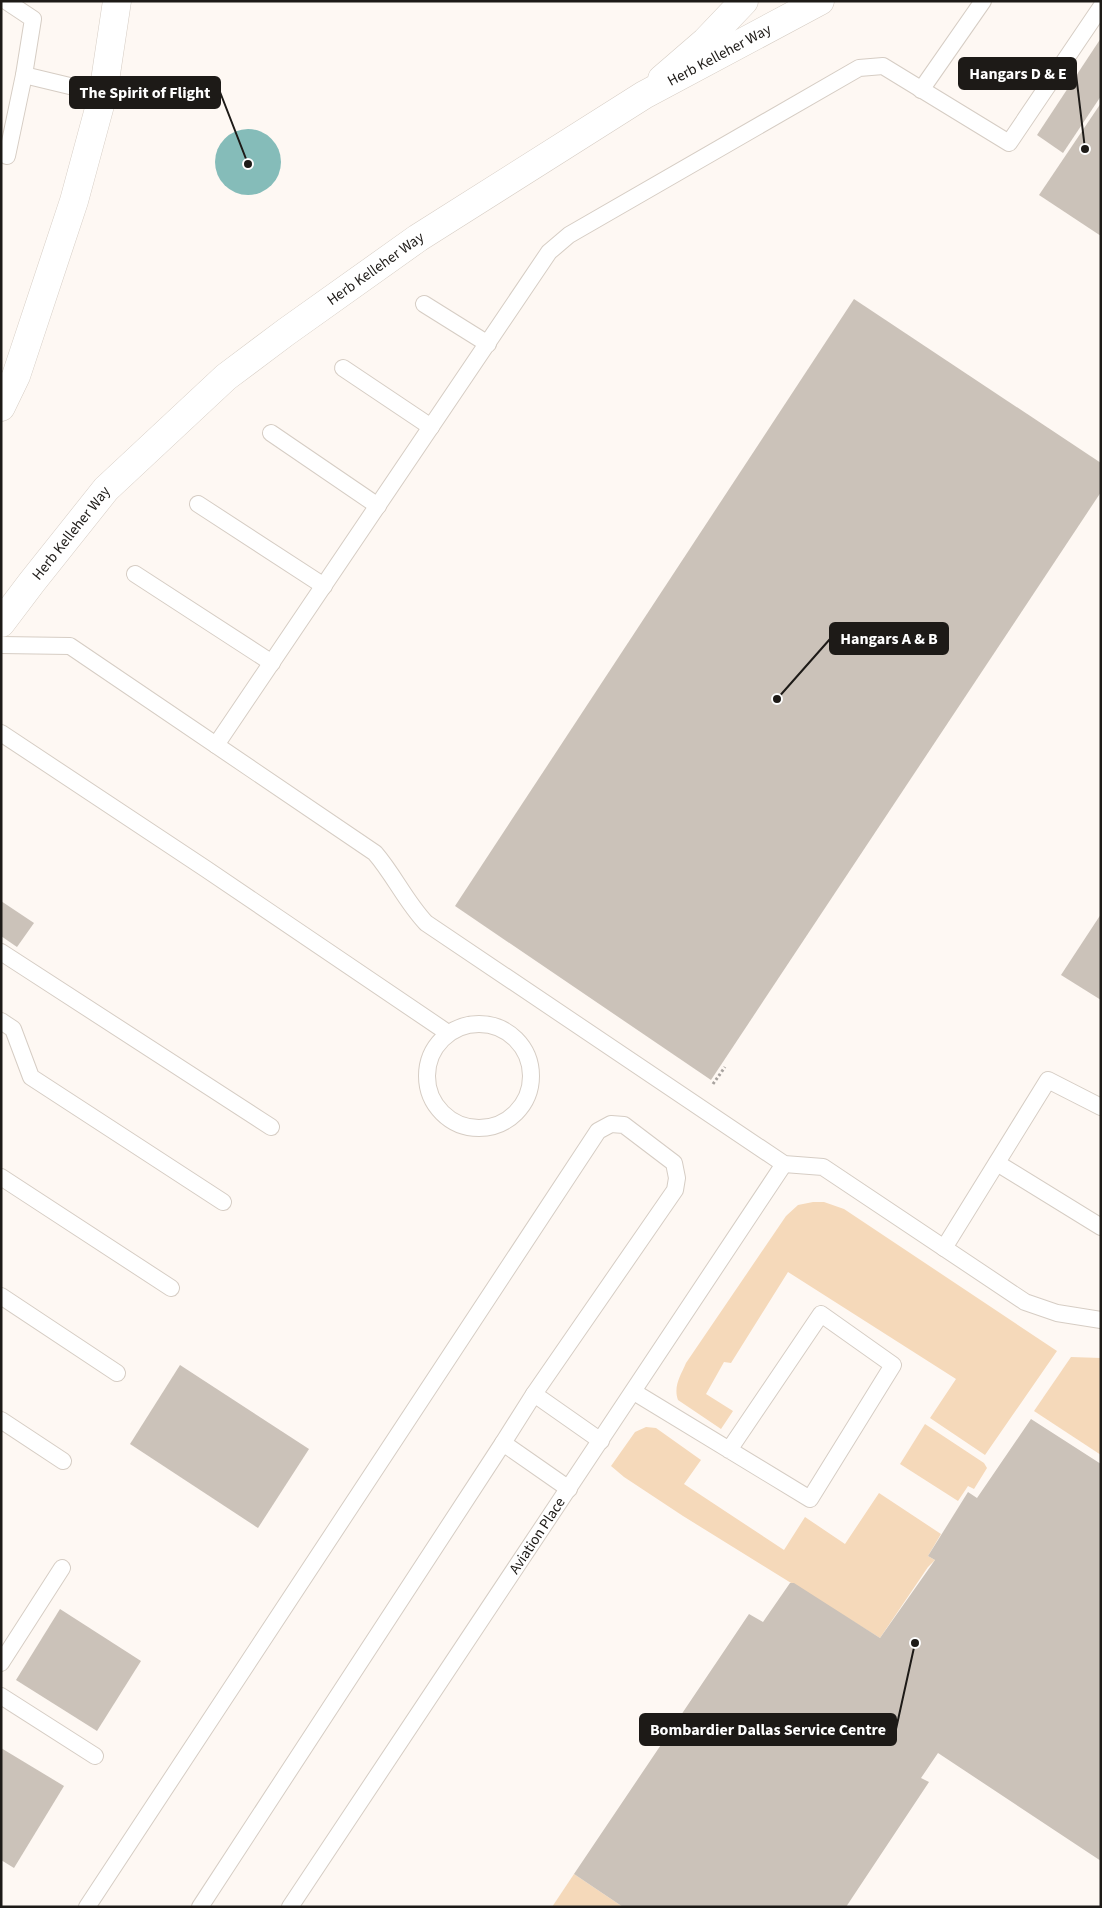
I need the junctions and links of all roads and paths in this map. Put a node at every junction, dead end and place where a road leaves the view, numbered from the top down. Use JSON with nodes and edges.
{"nodes":[{"id":1,"x":6,"y":1,"type":"edge"},
{"id":2,"x":117,"y":1,"type":"edge"},
{"id":3,"x":744,"y":1,"type":"edge"},
{"id":4,"x":983,"y":1,"type":"edge"},
{"id":5,"x":820,"y":2,"type":"edge"},
{"id":6,"x":1101,"y":7,"type":"edge"},
{"id":7,"x":24,"y":75,"type":"junction"},
{"id":8,"x":921,"y":90,"type":"junction"},
{"id":9,"x":103,"y":94,"type":"junction"},
{"id":10,"x":644,"y":95,"type":"junction"},
{"id":11,"x":7,"y":156,"type":"dead end"},
{"id":12,"x":424,"y":304,"type":"dead end"},
{"id":13,"x":488,"y":344,"type":"junction"},
{"id":14,"x":343,"y":368,"type":"dead end"},
{"id":15,"x":1,"y":407,"type":"edge"},
{"id":16,"x":431,"y":427,"type":"junction"},
{"id":17,"x":271,"y":433,"type":"dead end"},
{"id":18,"x":198,"y":504,"type":"dead end"},
{"id":19,"x":378,"y":506,"type":"junction"},
{"id":20,"x":135,"y":574,"type":"dead end"},
{"id":21,"x":324,"y":586,"type":"junction"},
{"id":22,"x":1,"y":623,"type":"edge"},
{"id":23,"x":1,"y":645,"type":"edge"},
{"id":24,"x":272,"y":663,"type":"junction"},
{"id":25,"x":1,"y":733,"type":"edge"},
{"id":26,"x":216,"y":745,"type":"junction"},
{"id":27,"x":1,"y":952,"type":"edge"},
{"id":28,"x":1,"y":1021,"type":"edge"},
{"id":29,"x":448,"y":1033,"type":"junction"},
{"id":30,"x":725,"y":1067,"type":"dead end"},
{"id":31,"x":711,"y":1087,"type":"dead end"},
{"id":32,"x":1101,"y":1107,"type":"edge"},
{"id":33,"x":271,"y":1127,"type":"dead end"},
{"id":34,"x":997,"y":1163,"type":"junction"},
{"id":35,"x":784,"y":1164,"type":"junction"},
{"id":36,"x":1,"y":1177,"type":"edge"},
{"id":37,"x":224,"y":1202,"type":"dead end"},
{"id":38,"x":1101,"y":1227,"type":"edge"},
{"id":39,"x":944,"y":1248,"type":"junction"},
{"id":40,"x":171,"y":1288,"type":"dead end"},
{"id":41,"x":1,"y":1296,"type":"edge"},
{"id":42,"x":1101,"y":1320,"type":"edge"},
{"id":43,"x":118,"y":1373,"type":"dead end"},
{"id":44,"x":634,"y":1392,"type":"junction"},
{"id":45,"x":534,"y":1394,"type":"junction"},
{"id":46,"x":1,"y":1420,"type":"edge"},
{"id":47,"x":601,"y":1441,"type":"junction"},
{"id":48,"x":503,"y":1443,"type":"junction"},
{"id":49,"x":729,"y":1450,"type":"junction"},
{"id":50,"x":63,"y":1461,"type":"dead end"},
{"id":51,"x":569,"y":1489,"type":"junction"},
{"id":52,"x":62,"y":1568,"type":"dead end"},
{"id":53,"x":1,"y":1663,"type":"edge"},
{"id":54,"x":1,"y":1696,"type":"edge"},
{"id":55,"x":95,"y":1756,"type":"dead end"},
{"id":56,"x":87,"y":1907,"type":"edge"},
{"id":57,"x":200,"y":1907,"type":"edge"},
{"id":58,"x":290,"y":1907,"type":"edge"}],
"edges":[{"from":1,"to":7,"type":"lane"},
{"from":2,"to":9,"type":"main road"},
{"from":3,"to":10,"type":"main road"},
{"from":4,"to":8,"type":"lane"},
{"from":5,"to":10,"type":"main road","name":"Herb Kelleher Way"},
{"from":6,"to":8,"type":"lane"},
{"from":7,"to":9,"type":"lane"},
{"from":7,"to":11,"type":"lane"},
{"from":8,"to":13,"type":"lane"},
{"from":9,"to":15,"type":"main road"},
{"from":10,"to":22,"type":"main road","name":"Herb Kelleher Way"},
{"from":12,"to":13,"type":"lane"},
{"from":13,"to":16,"type":"lane"},
{"from":14,"to":16,"type":"lane"},
{"from":16,"to":19,"type":"lane"},
{"from":17,"to":19,"type":"lane"},
{"from":18,"to":21,"type":"lane"},
{"from":19,"to":21,"type":"lane"},
{"from":20,"to":24,"type":"lane"},
{"from":21,"to":24,"type":"lane"},
{"from":23,"to":26,"type":"lane"},
{"from":24,"to":26,"type":"lane"},
{"from":25,"to":29,"type":"lane"},
{"from":26,"to":35,"type":"lane"},
{"from":27,"to":33,"type":"lane"},
{"from":28,"to":37,"type":"lane"},
{"from":29,"to":29,"type":"lane"},
{"from":30,"to":31,"type":"path"},
{"from":32,"to":34,"type":"lane"},
{"from":34,"to":38,"type":"lane"},
{"from":34,"to":39,"type":"lane"},
{"from":35,"to":39,"type":"lane"},
{"from":35,"to":44,"type":"lane","name":"Aviation Place"},
{"from":36,"to":40,"type":"lane"},
{"from":39,"to":42,"type":"lane"},
{"from":41,"to":43,"type":"lane"},
{"from":44,"to":47,"type":"lane","name":"Aviation Place"},
{"from":44,"to":49,"type":"lane"},
{"from":45,"to":47,"type":"lane"},
{"from":45,"to":48,"type":"lane"},
{"from":45,"to":56,"type":"lane"},
{"from":46,"to":50,"type":"lane"},
{"from":47,"to":51,"type":"lane","name":"Aviation Place"},
{"from":48,"to":51,"type":"lane"},
{"from":48,"to":57,"type":"lane"},
{"from":49,"to":49,"type":"lane"},
{"from":51,"to":58,"type":"lane","name":"Aviation Place"},
{"from":52,"to":53,"type":"lane"},
{"from":54,"to":55,"type":"lane"}]}
